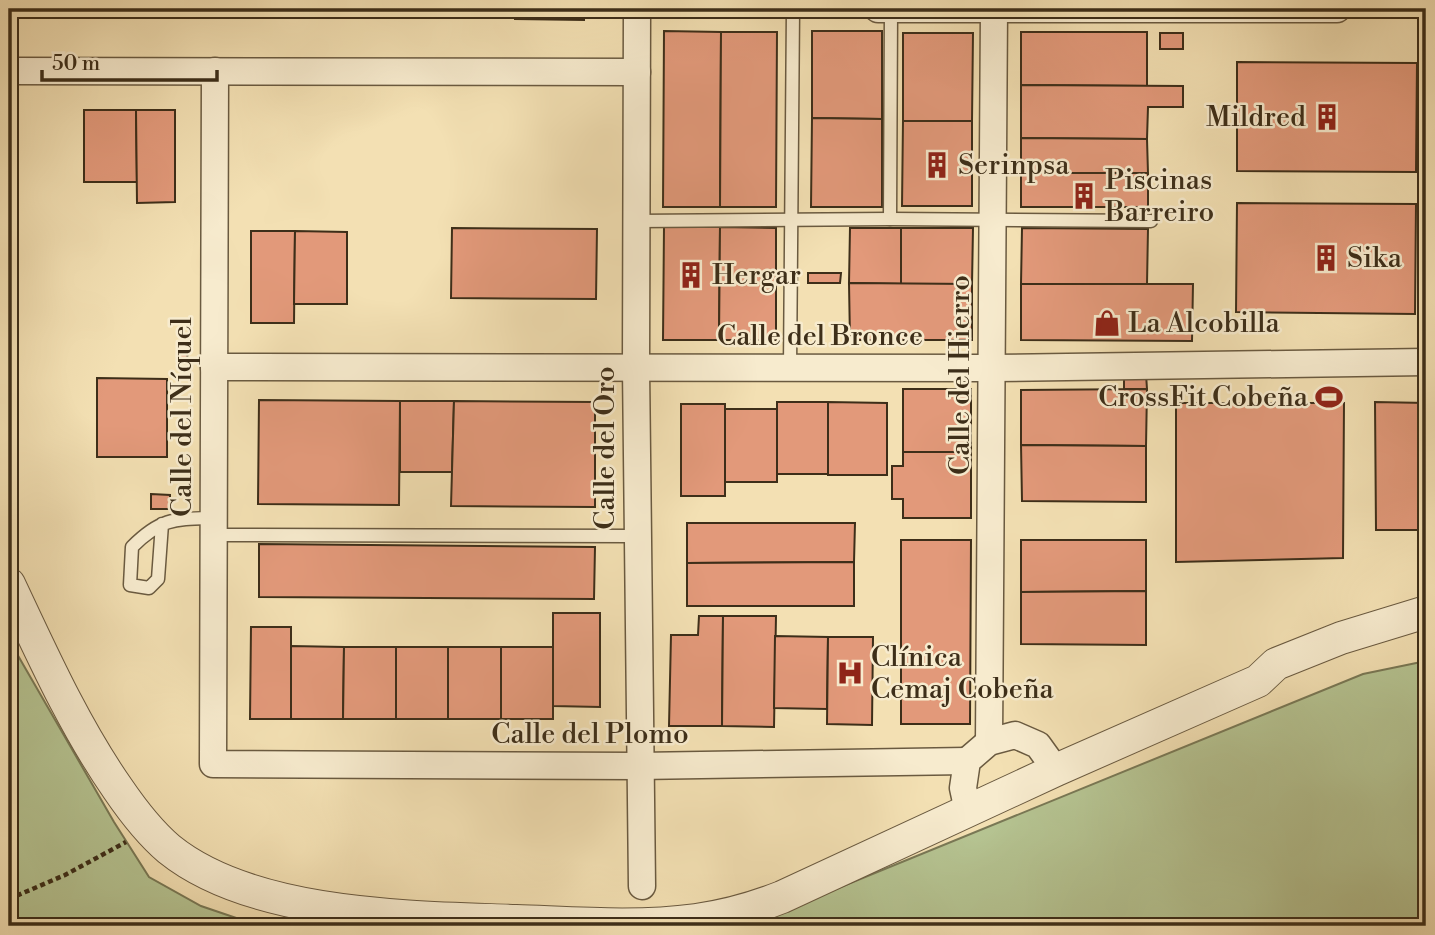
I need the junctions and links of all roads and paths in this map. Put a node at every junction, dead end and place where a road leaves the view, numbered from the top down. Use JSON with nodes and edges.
{"nodes":[{"id":1,"x":637,"y":9,"type":"edge"},
{"id":2,"x":793,"y":9,"type":"edge"},
{"id":3,"x":878,"y":9,"type":"edge"},
{"id":4,"x":891,"y":9,"type":"edge"},
{"id":5,"x":994,"y":9,"type":"edge"},
{"id":6,"x":1337,"y":9,"type":"edge"},
{"id":7,"x":9,"y":71,"type":"edge"},
{"id":8,"x":215,"y":71,"type":"junction"},
{"id":9,"x":637,"y":72,"type":"junction"},
{"id":10,"x":890,"y":219,"type":"junction"},
{"id":11,"x":791,"y":220,"type":"junction"},
{"id":12,"x":992,"y":220,"type":"junction"},
{"id":13,"x":637,"y":221,"type":"junction"},
{"id":14,"x":1152,"y":221,"type":"dead end"},
{"id":15,"x":1426,"y":362,"type":"edge"},
{"id":16,"x":214,"y":367,"type":"junction"},
{"id":17,"x":636,"y":368,"type":"junction"},
{"id":18,"x":790,"y":368,"type":"junction"},
{"id":19,"x":991,"y":368,"type":"junction"},
{"id":20,"x":162,"y":524,"type":"junction"},
{"id":21,"x":214,"y":526,"type":"junction"},
{"id":22,"x":637,"y":536,"type":"junction"},
{"id":23,"x":9,"y":584,"type":"edge"},
{"id":24,"x":1426,"y":612,"type":"edge"},
{"id":25,"x":1426,"y":634,"type":"edge"},
{"id":26,"x":1258,"y":681,"type":"junction"},
{"id":27,"x":989,"y":742,"type":"junction"},
{"id":28,"x":967,"y":761,"type":"junction"},
{"id":29,"x":213,"y":764,"type":"joint"},
{"id":30,"x":639,"y":766,"type":"junction"},
{"id":31,"x":1056,"y":770,"type":"junction"},
{"id":32,"x":968,"y":811,"type":"junction"},
{"id":33,"x":148,"y":831,"type":"junction"},
{"id":34,"x":642,"y":886,"type":"dead end"},
{"id":35,"x":9,"y":899,"type":"edge"}],
"edges":[{"from":1,"to":9,"type":"street","name":"Calle del Oro"},
{"from":2,"to":11,"type":"lane"},
{"from":3,"to":4,"type":"street"},
{"from":4,"to":5,"type":"street"},
{"from":4,"to":10,"type":"lane"},
{"from":5,"to":6,"type":"street"},
{"from":5,"to":12,"type":"street","name":"Calle del Hierro"},
{"from":7,"to":8,"type":"street"},
{"from":8,"to":9,"type":"street"},
{"from":8,"to":16,"type":"street","name":"Calle del Níquel"},
{"from":9,"to":13,"type":"street","name":"Calle del Oro"},
{"from":10,"to":11,"type":"lane"},
{"from":10,"to":12,"type":"lane"},
{"from":11,"to":13,"type":"lane"},
{"from":11,"to":18,"type":"lane"},
{"from":12,"to":14,"type":"lane"},
{"from":12,"to":19,"type":"street","name":"Calle del Hierro"},
{"from":13,"to":17,"type":"street","name":"Calle del Oro"},
{"from":15,"to":19,"type":"street","name":"Calle del Bronce"},
{"from":16,"to":17,"type":"street","name":"Calle del Bronce"},
{"from":16,"to":21,"type":"street","name":"Calle del Níquel"},
{"from":17,"to":18,"type":"street","name":"Calle del Bronce"},
{"from":17,"to":22,"type":"street","name":"Calle del Oro"},
{"from":18,"to":19,"type":"street","name":"Calle del Bronce"},
{"from":19,"to":27,"type":"street","name":"Calle del Hierro"},
{"from":20,"to":20,"type":"lane"},
{"from":20,"to":21,"type":"lane"},
{"from":21,"to":22,"type":"lane"},
{"from":21,"to":29,"type":"street","name":"Calle del Níquel"},
{"from":22,"to":30,"type":"street","name":"Calle del Oro"},
{"from":23,"to":33,"type":"street"},
{"from":24,"to":26,"type":"street"},
{"from":25,"to":26,"type":"street"},
{"from":26,"to":31,"type":"street"},
{"from":27,"to":28,"type":"street"},
{"from":27,"to":31,"type":"street"},
{"from":28,"to":30,"type":"street","name":"Calle del Plomo"},
{"from":28,"to":32,"type":"street"},
{"from":29,"to":30,"type":"street","name":"Calle del Plomo"},
{"from":30,"to":34,"type":"street","name":"Calle del Oro"},
{"from":31,"to":32,"type":"street"},
{"from":32,"to":33,"type":"street"},
{"from":33,"to":35,"type":"path"}]}
